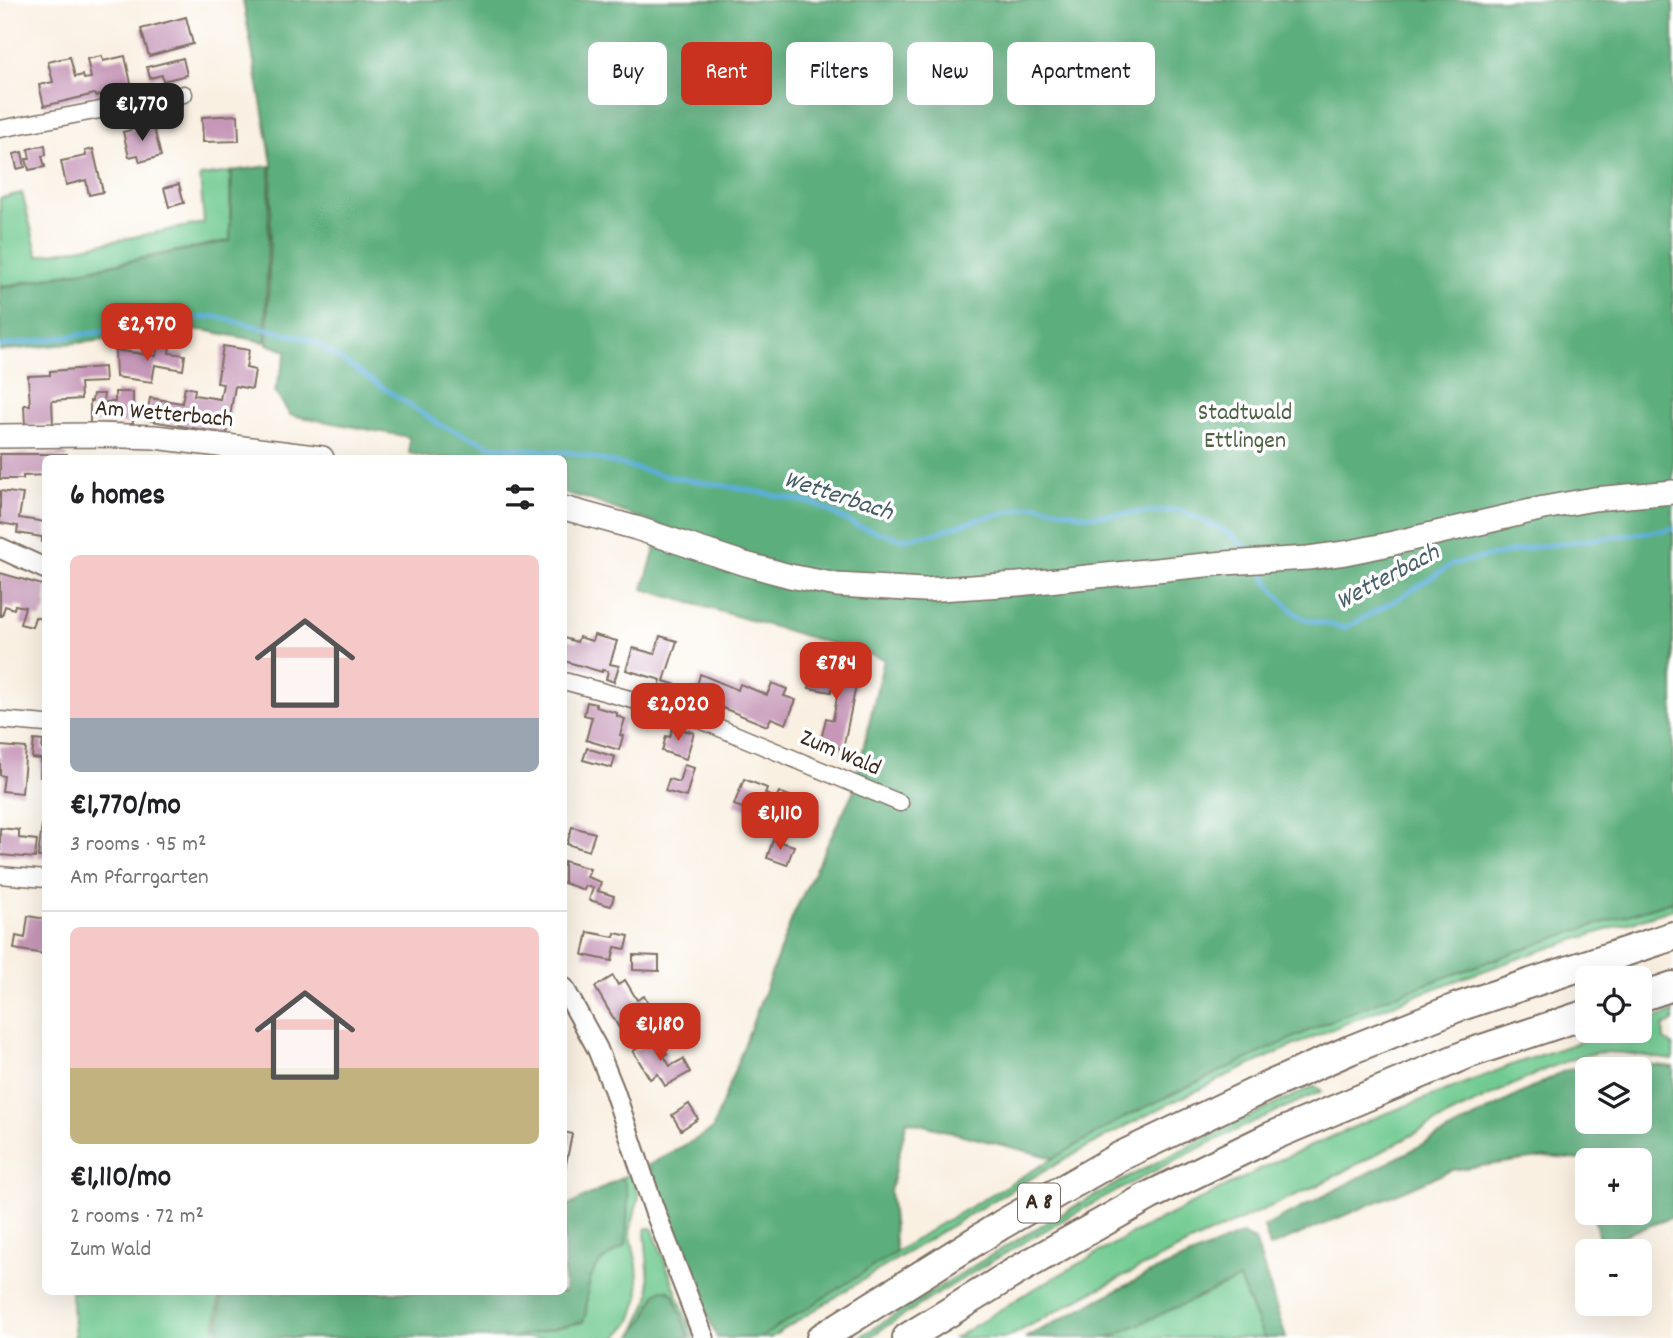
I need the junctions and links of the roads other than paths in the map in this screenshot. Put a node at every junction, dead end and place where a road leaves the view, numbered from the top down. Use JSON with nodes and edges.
{"nodes":[{"id":1,"x":184,"y":94,"type":"dead end"},
{"id":2,"x":0,"y":129,"type":"edge"},
{"id":3,"x":0,"y":436,"type":"edge"},
{"id":4,"x":298,"y":455,"type":"edge"},
{"id":5,"x":1673,"y":492,"type":"edge"},
{"id":6,"x":567,"y":509,"type":"edge"},
{"id":7,"x":0,"y":548,"type":"edge"},
{"id":8,"x":42,"y":567,"type":"edge"},
{"id":9,"x":567,"y":682,"type":"edge"},
{"id":10,"x":0,"y":720,"type":"edge"},
{"id":11,"x":42,"y":724,"type":"edge"},
{"id":12,"x":900,"y":803,"type":"dead end"},
{"id":13,"x":0,"y":875,"type":"edge"},
{"id":14,"x":42,"y":879,"type":"edge"},
{"id":15,"x":1673,"y":936,"type":"edge"},
{"id":16,"x":1673,"y":986,"type":"edge"},
{"id":17,"x":567,"y":993,"type":"edge"},
{"id":18,"x":1652,"y":993,"type":"edge"},
{"id":19,"x":1575,"y":1018,"type":"edge"},
{"id":20,"x":704,"y":1338,"type":"edge"},
{"id":21,"x":821,"y":1338,"type":"edge"},
{"id":22,"x":906,"y":1338,"type":"edge"}],
"edges":[{"from":1,"to":2,"type":"street"},
{"from":3,"to":4,"type":"main road","name":"Am Wetterbach"},
{"from":5,"to":6,"type":"main road"},
{"from":7,"to":8,"type":"street"},
{"from":9,"to":12,"type":"street","name":"Zum Wald"},
{"from":10,"to":11,"type":"street"},
{"from":13,"to":14,"type":"street"},
{"from":15,"to":21,"type":"highway","number":"A 8"},
{"from":16,"to":18,"type":"highway"},
{"from":17,"to":20,"type":"street"},
{"from":19,"to":22,"type":"highway","number":"A 8"}]}
